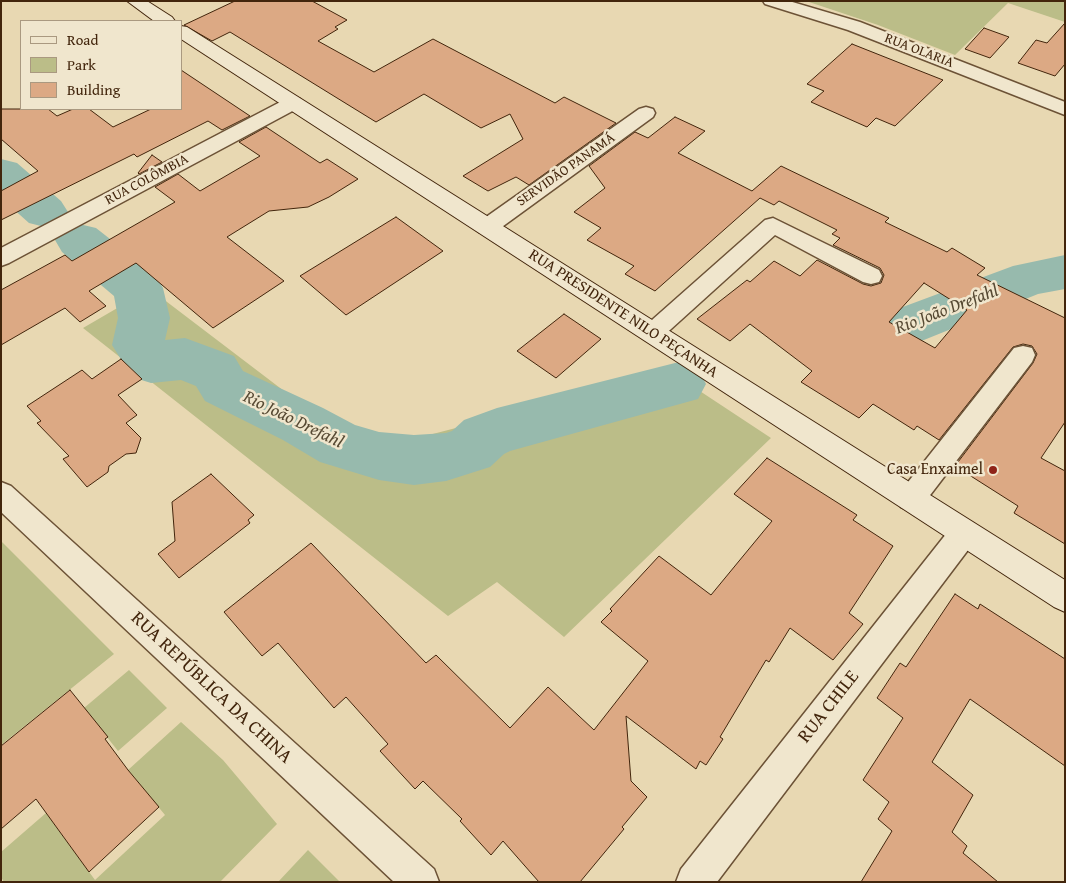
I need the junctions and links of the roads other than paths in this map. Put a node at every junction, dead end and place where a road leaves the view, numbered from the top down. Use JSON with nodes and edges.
{"nodes":[{"id":1,"x":135,"y":1,"type":"edge"},
{"id":2,"x":770,"y":1,"type":"edge"},
{"id":3,"x":164,"y":20,"type":"edge"},
{"id":4,"x":182,"y":32,"type":"edge"},
{"id":5,"x":294,"y":103,"type":"junction"},
{"id":6,"x":1065,"y":109,"type":"edge"},
{"id":7,"x":646,"y":113,"type":"dead end"},
{"id":8,"x":487,"y":227,"type":"junction"},
{"id":9,"x":1,"y":258,"type":"edge"},
{"id":10,"x":871,"y":276,"type":"dead end"},
{"id":11,"x":652,"y":333,"type":"junction"},
{"id":12,"x":1022,"y":355,"type":"dead end"},
{"id":13,"x":1,"y":494,"type":"edge"},
{"id":14,"x":911,"y":498,"type":"junction"},
{"id":15,"x":964,"y":533,"type":"junction"},
{"id":16,"x":1065,"y":597,"type":"edge"},
{"id":17,"x":421,"y":882,"type":"edge"},
{"id":18,"x":694,"y":882,"type":"edge"}],
"edges":[{"from":1,"to":3,"type":"street"},
{"from":2,"to":6,"type":"street","name":"RUA OLARIA"},
{"from":4,"to":5,"type":"street","name":"RUA PRESIDENTE NILO PEÇANHA"},
{"from":5,"to":8,"type":"street","name":"RUA PRESIDENTE NILO PEÇANHA"},
{"from":5,"to":9,"type":"street","name":"RUA COLÔMBIA"},
{"from":7,"to":8,"type":"street","name":"SERVIDÃO PANAMÁ"},
{"from":8,"to":11,"type":"street","name":"RUA PRESIDENTE NILO PEÇANHA"},
{"from":10,"to":11,"type":"street"},
{"from":11,"to":14,"type":"street","name":"RUA PRESIDENTE NILO PEÇANHA"},
{"from":12,"to":14,"type":"street"},
{"from":13,"to":17,"type":"street","name":"RUA REPÚBLICA DA CHINA"},
{"from":14,"to":15,"type":"street","name":"RUA PRESIDENTE NILO PEÇANHA"},
{"from":15,"to":16,"type":"street","name":"RUA PRESIDENTE NILO PEÇANHA"},
{"from":15,"to":18,"type":"street","name":"RUA CHILE"}]}
